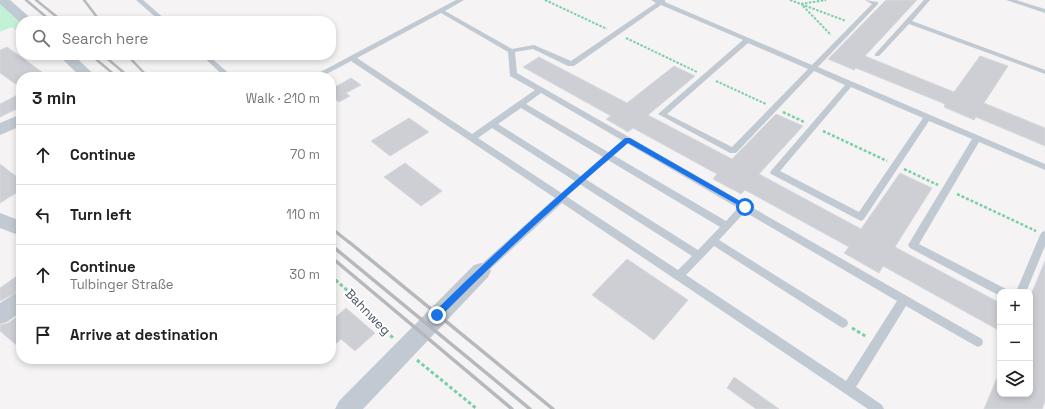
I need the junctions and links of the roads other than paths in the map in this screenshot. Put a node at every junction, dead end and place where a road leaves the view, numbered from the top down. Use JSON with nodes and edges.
{"nodes":[{"id":1,"x":3,"y":0,"type":"edge"},
{"id":2,"x":140,"y":0,"type":"edge"},
{"id":3,"x":448,"y":0,"type":"edge"},
{"id":4,"x":461,"y":0,"type":"edge"},
{"id":5,"x":868,"y":0,"type":"edge"},
{"id":6,"x":927,"y":0,"type":"edge"},
{"id":7,"x":1009,"y":0,"type":"edge"},
{"id":8,"x":659,"y":1,"type":"edge"},
{"id":9,"x":454,"y":4,"type":"junction"},
{"id":10,"x":441,"y":11,"type":"junction"},
{"id":11,"x":1045,"y":11,"type":"edge"},
{"id":12,"x":21,"y":16,"type":"edge"},
{"id":13,"x":158,"y":16,"type":"edge"},
{"id":14,"x":907,"y":21,"type":"junction"},
{"id":15,"x":747,"y":40,"type":"junction"},
{"id":16,"x":511,"y":51,"type":"junction"},
{"id":17,"x":877,"y":55,"type":"dead end"},
{"id":18,"x":352,"y":58,"type":"junction"},
{"id":19,"x":71,"y":60,"type":"edge"},
{"id":20,"x":210,"y":60,"type":"edge"},
{"id":21,"x":812,"y":68,"type":"junction"},
{"id":22,"x":84,"y":72,"type":"edge"},
{"id":23,"x":224,"y":72,"type":"edge"},
{"id":24,"x":325,"y":72,"type":"edge"},
{"id":25,"x":1045,"y":72,"type":"edge"},
{"id":26,"x":850,"y":84,"type":"junction"},
{"id":27,"x":540,"y":90,"type":"junction"},
{"id":28,"x":520,"y":104,"type":"junction"},
{"id":29,"x":928,"y":117,"type":"junction"},
{"id":30,"x":16,"y":122,"type":"edge"},
{"id":31,"x":492,"y":124,"type":"junction"},
{"id":32,"x":0,"y":130,"type":"edge"},
{"id":33,"x":473,"y":138,"type":"junction"},
{"id":34,"x":977,"y":138,"type":"junction"},
{"id":35,"x":1045,"y":167,"type":"edge"},
{"id":36,"x":561,"y":198,"type":"junction"},
{"id":37,"x":745,"y":207,"type":"junction"},
{"id":38,"x":0,"y":220,"type":"edge"},
{"id":39,"x":16,"y":226,"type":"edge"},
{"id":40,"x":727,"y":226,"type":"junction"},
{"id":41,"x":1045,"y":235,"type":"edge"},
{"id":42,"x":713,"y":241,"type":"junction"},
{"id":43,"x":699,"y":255,"type":"junction"},
{"id":44,"x":481,"y":271,"type":"joint"},
{"id":45,"x":679,"y":276,"type":"junction"},
{"id":46,"x":997,"y":289,"type":"edge"},
{"id":47,"x":1022,"y":289,"type":"edge"},
{"id":48,"x":904,"y":299,"type":"junction"},
{"id":49,"x":16,"y":304,"type":"edge"},
{"id":50,"x":0,"y":315,"type":"edge"},
{"id":51,"x":844,"y":323,"type":"road end"},
{"id":52,"x":978,"y":342,"type":"dead end"},
{"id":53,"x":848,"y":389,"type":"junction"},
{"id":54,"x":347,"y":409,"type":"edge"},
{"id":55,"x":878,"y":409,"type":"edge"}],
"edges":[{"from":1,"to":12,"type":"street"},
{"from":2,"to":13,"type":"lane"},
{"from":3,"to":9,"type":"lane"},
{"from":4,"to":9,"type":"lane"},
{"from":5,"to":21,"type":"lane"},
{"from":6,"to":14,"type":"lane"},
{"from":7,"to":11,"type":"lane"},
{"from":8,"to":15,"type":"lane"},
{"from":8,"to":16,"type":"lane"},
{"from":9,"to":10,"type":"lane"},
{"from":10,"to":16,"type":"lane"},
{"from":10,"to":18,"type":"lane"},
{"from":14,"to":17,"type":"lane"},
{"from":14,"to":25,"type":"lane"},
{"from":15,"to":21,"type":"lane"},
{"from":15,"to":21,"type":"lane"},
{"from":16,"to":27,"type":"lane"},
{"from":18,"to":24,"type":"lane"},
{"from":18,"to":33,"type":"lane"},
{"from":19,"to":22,"type":"street"},
{"from":20,"to":23,"type":"lane"},
{"from":21,"to":26,"type":"lane"},
{"from":26,"to":29,"type":"lane"},
{"from":26,"to":29,"type":"lane"},
{"from":27,"to":28,"type":"lane"},
{"from":27,"to":37,"type":"lane"},
{"from":28,"to":31,"type":"lane"},
{"from":28,"to":40,"type":"lane"},
{"from":29,"to":34,"type":"lane"},
{"from":30,"to":32,"type":"street"},
{"from":31,"to":33,"type":"lane"},
{"from":31,"to":43,"type":"lane"},
{"from":33,"to":36,"type":"lane"},
{"from":34,"to":35,"type":"lane"},
{"from":34,"to":46,"type":"lane"},
{"from":36,"to":44,"type":"lane"},
{"from":36,"to":45,"type":"lane"},
{"from":37,"to":40,"type":"lane"},
{"from":37,"to":48,"type":"lane"},
{"from":38,"to":39,"type":"street"},
{"from":40,"to":42,"type":"lane"},
{"from":41,"to":47,"type":"lane"},
{"from":42,"to":43,"type":"lane"},
{"from":42,"to":51,"type":"lane"},
{"from":43,"to":45,"type":"lane"},
{"from":44,"to":54,"type":"street"},
{"from":45,"to":53,"type":"lane"},
{"from":48,"to":52,"type":"lane"},
{"from":48,"to":53,"type":"lane"},
{"from":49,"to":50,"type":"street"},
{"from":53,"to":55,"type":"lane"}]}
